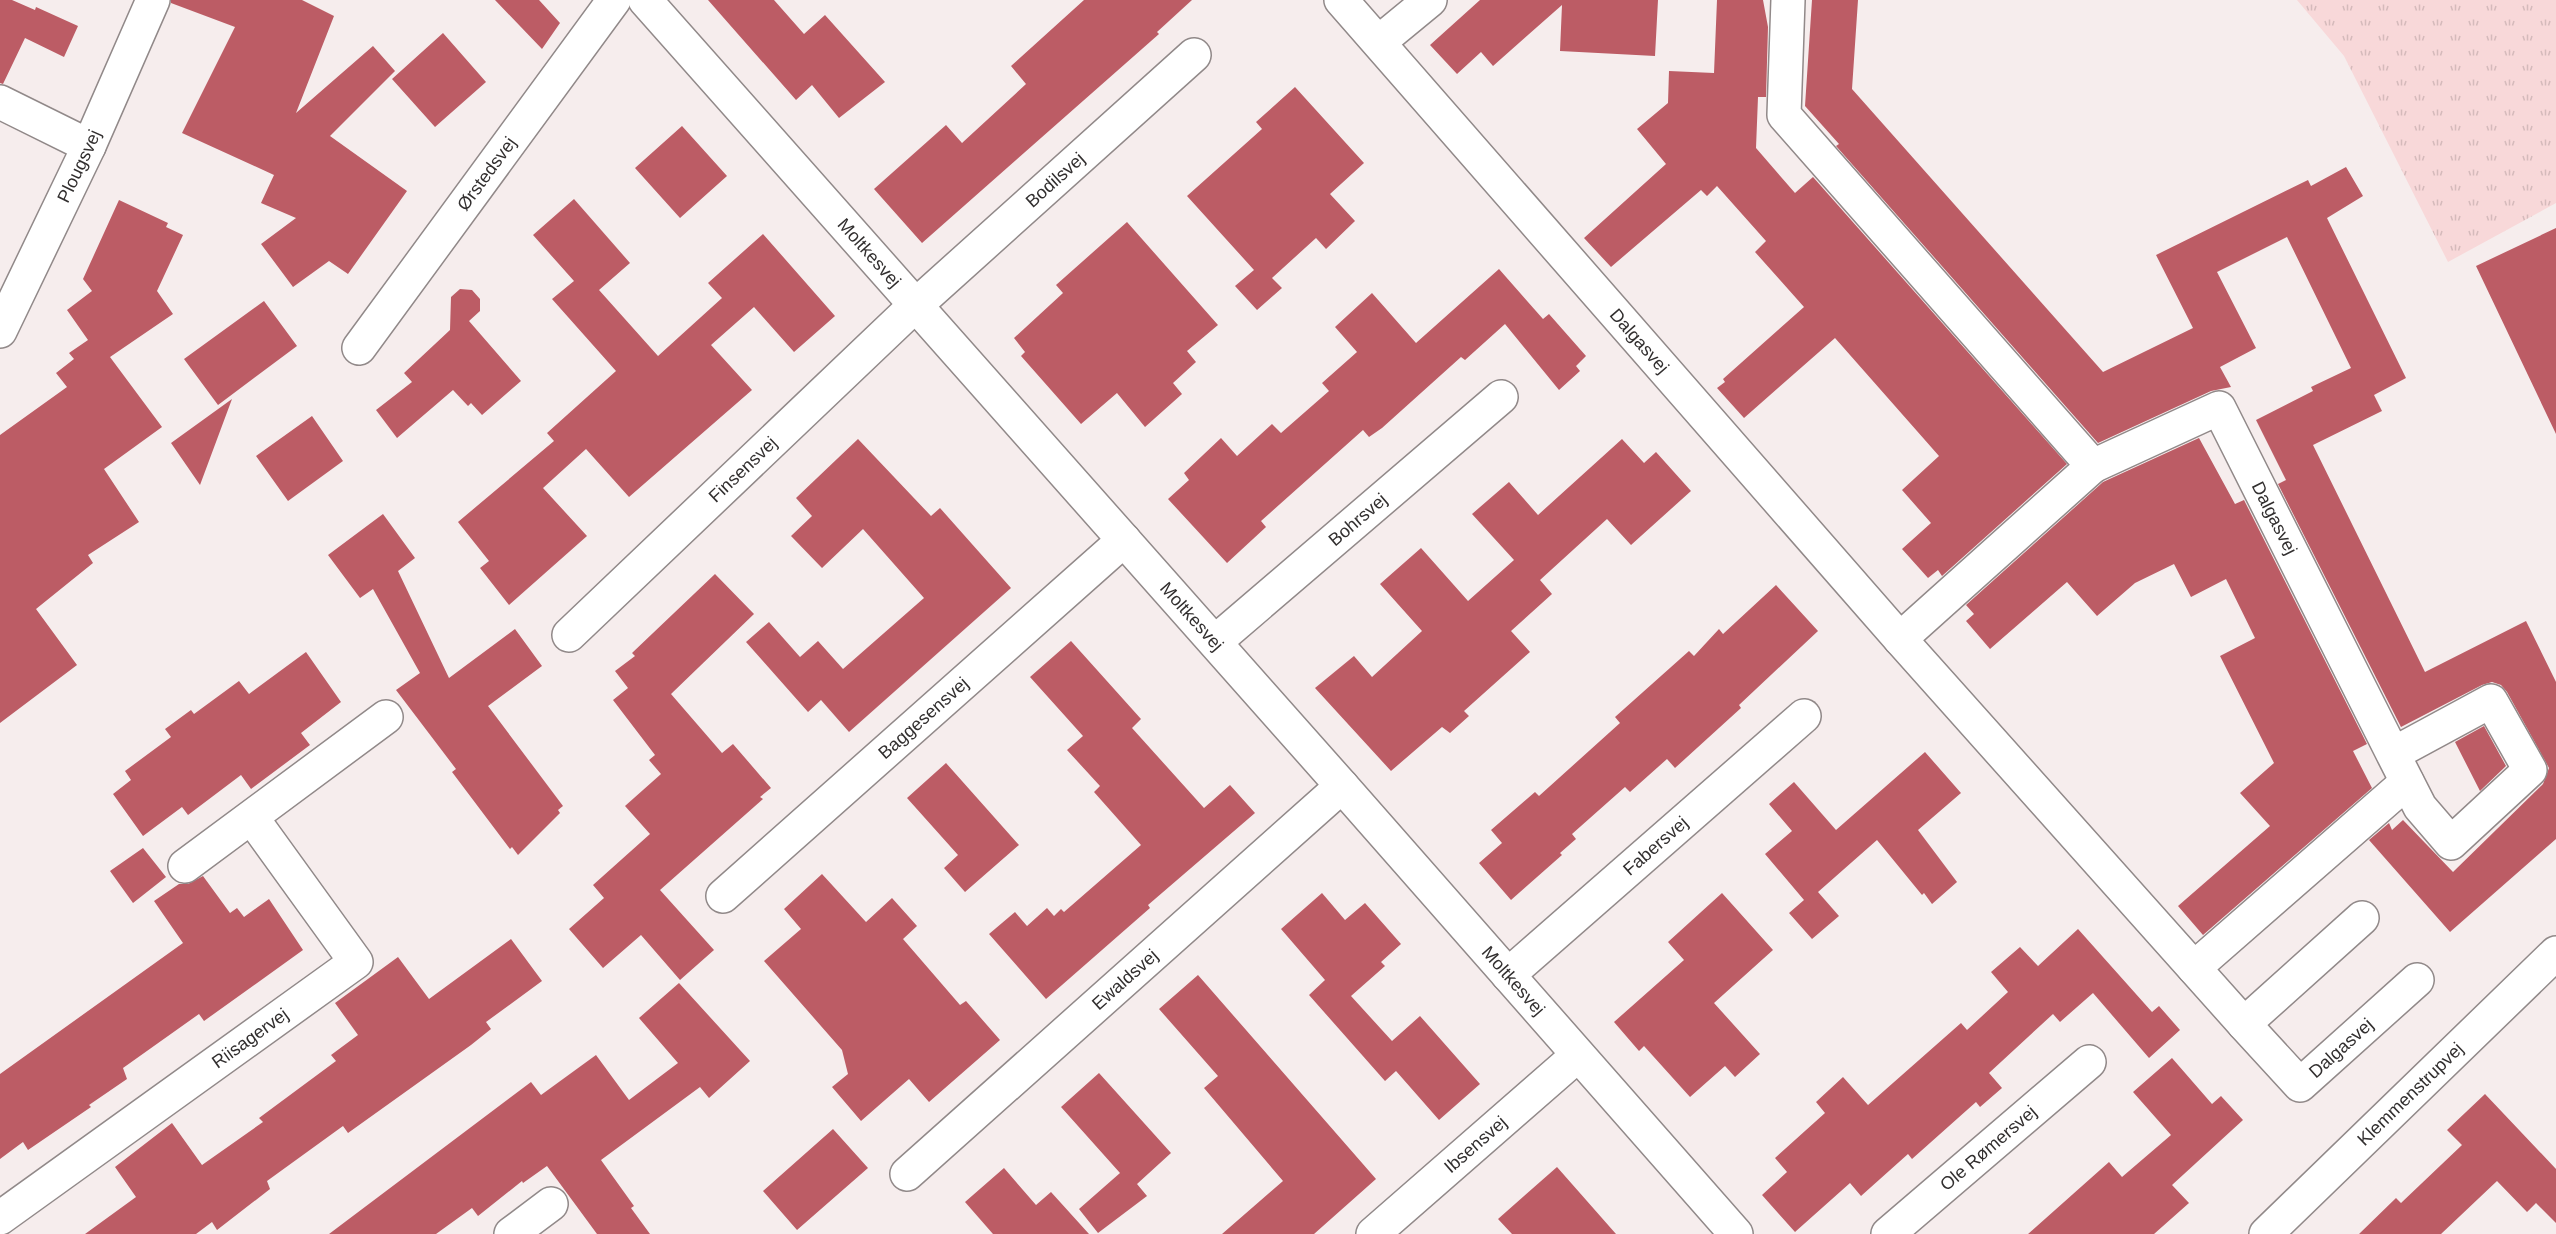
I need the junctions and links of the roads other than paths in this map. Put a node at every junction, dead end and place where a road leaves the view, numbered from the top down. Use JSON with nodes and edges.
{"nodes":[{"id":1,"x":153,"y":0,"type":"edge"},
{"id":2,"x":614,"y":0,"type":"edge"},
{"id":3,"x":645,"y":0,"type":"edge"},
{"id":4,"x":1341,"y":0,"type":"edge"},
{"id":5,"x":1430,"y":0,"type":"edge"},
{"id":6,"x":1788,"y":0,"type":"edge"},
{"id":7,"x":1379,"y":42,"type":"junction"},
{"id":8,"x":1194,"y":56,"type":"dead end"},
{"id":9,"x":0,"y":102,"type":"edge"},
{"id":10,"x":89,"y":146,"type":"junction"},
{"id":11,"x":916,"y":304,"type":"junction"},
{"id":12,"x":0,"y":331,"type":"edge"},
{"id":13,"x":359,"y":348,"type":"dead end"},
{"id":14,"x":1501,"y":397,"type":"dead end"},
{"id":15,"x":2093,"y":466,"type":"junction"},
{"id":16,"x":1124,"y":540,"type":"junction"},
{"id":17,"x":569,"y":635,"type":"dead end"},
{"id":18,"x":1900,"y":639,"type":"junction"},
{"id":19,"x":1215,"y":642,"type":"junction"},
{"id":20,"x":1804,"y":716,"type":"dead end"},
{"id":21,"x":386,"y":717,"type":"dead end"},
{"id":22,"x":1342,"y":786,"type":"junction"},
{"id":23,"x":252,"y":818,"type":"junction"},
{"id":24,"x":185,"y":866,"type":"dead end"},
{"id":25,"x":723,"y":896,"type":"dead end"},
{"id":26,"x":2362,"y":918,"type":"dead end"},
{"id":27,"x":2556,"y":954,"type":"edge"},
{"id":28,"x":2194,"y":968,"type":"junction"},
{"id":29,"x":1508,"y":975,"type":"junction"},
{"id":30,"x":2416,"y":980,"type":"dead end"},
{"id":31,"x":2244,"y":1024,"type":"junction"},
{"id":32,"x":1578,"y":1055,"type":"junction"},
{"id":33,"x":2089,"y":1062,"type":"dead end"},
{"id":34,"x":907,"y":1174,"type":"dead end"},
{"id":35,"x":551,"y":1204,"type":"dead end"},
{"id":36,"x":0,"y":1218,"type":"edge"},
{"id":37,"x":510,"y":1234,"type":"edge"},
{"id":38,"x":1373,"y":1234,"type":"edge"},
{"id":39,"x":1736,"y":1234,"type":"edge"},
{"id":40,"x":1888,"y":1234,"type":"edge"},
{"id":41,"x":2266,"y":1234,"type":"edge"}],
"edges":[{"from":1,"to":10,"type":"street","name":"Plougsvej"},
{"from":2,"to":13,"type":"street","name":"Ørstedsvej"},
{"from":3,"to":11,"type":"street","name":"Moltkesvej"},
{"from":4,"to":7,"type":"street","name":"Dalgasvej"},
{"from":5,"to":7,"type":"street"},
{"from":6,"to":15,"type":"street"},
{"from":7,"to":18,"type":"street","name":"Dalgasvej"},
{"from":8,"to":11,"type":"street","name":"Bodilsvej"},
{"from":9,"to":10,"type":"street"},
{"from":10,"to":12,"type":"street","name":"Plougsvej"},
{"from":11,"to":16,"type":"street","name":"Moltkesvej"},
{"from":11,"to":17,"type":"street","name":"Finsensvej"},
{"from":14,"to":19,"type":"street","name":"Bohrsvej"},
{"from":15,"to":18,"type":"street","name":"Dalgasvej"},
{"from":15,"to":28,"type":"street","name":"Dalgasvej"},
{"from":16,"to":19,"type":"street","name":"Moltkesvej"},
{"from":16,"to":25,"type":"street","name":"Baggesensvej"},
{"from":18,"to":28,"type":"street","name":"Dalgasvej"},
{"from":19,"to":22,"type":"street","name":"Moltkesvej"},
{"from":20,"to":29,"type":"street","name":"Fabersvej"},
{"from":21,"to":23,"type":"street"},
{"from":22,"to":29,"type":"street","name":"Moltkesvej"},
{"from":22,"to":34,"type":"street","name":"Ewaldsvej"},
{"from":23,"to":24,"type":"street"},
{"from":23,"to":36,"type":"street","name":"Riisagervej"},
{"from":26,"to":31,"type":"street"},
{"from":27,"to":41,"type":"street","name":"Klemmenstrupvej"},
{"from":28,"to":31,"type":"street","name":"Dalgasvej"},
{"from":29,"to":32,"type":"street","name":"Moltkesvej"},
{"from":30,"to":31,"type":"street","name":"Dalgasvej"},
{"from":32,"to":38,"type":"street","name":"Ibsensvej"},
{"from":32,"to":39,"type":"street","name":"Moltkesvej"},
{"from":33,"to":40,"type":"street","name":"Ole Rømersvej"},
{"from":35,"to":37,"type":"street"}]}
